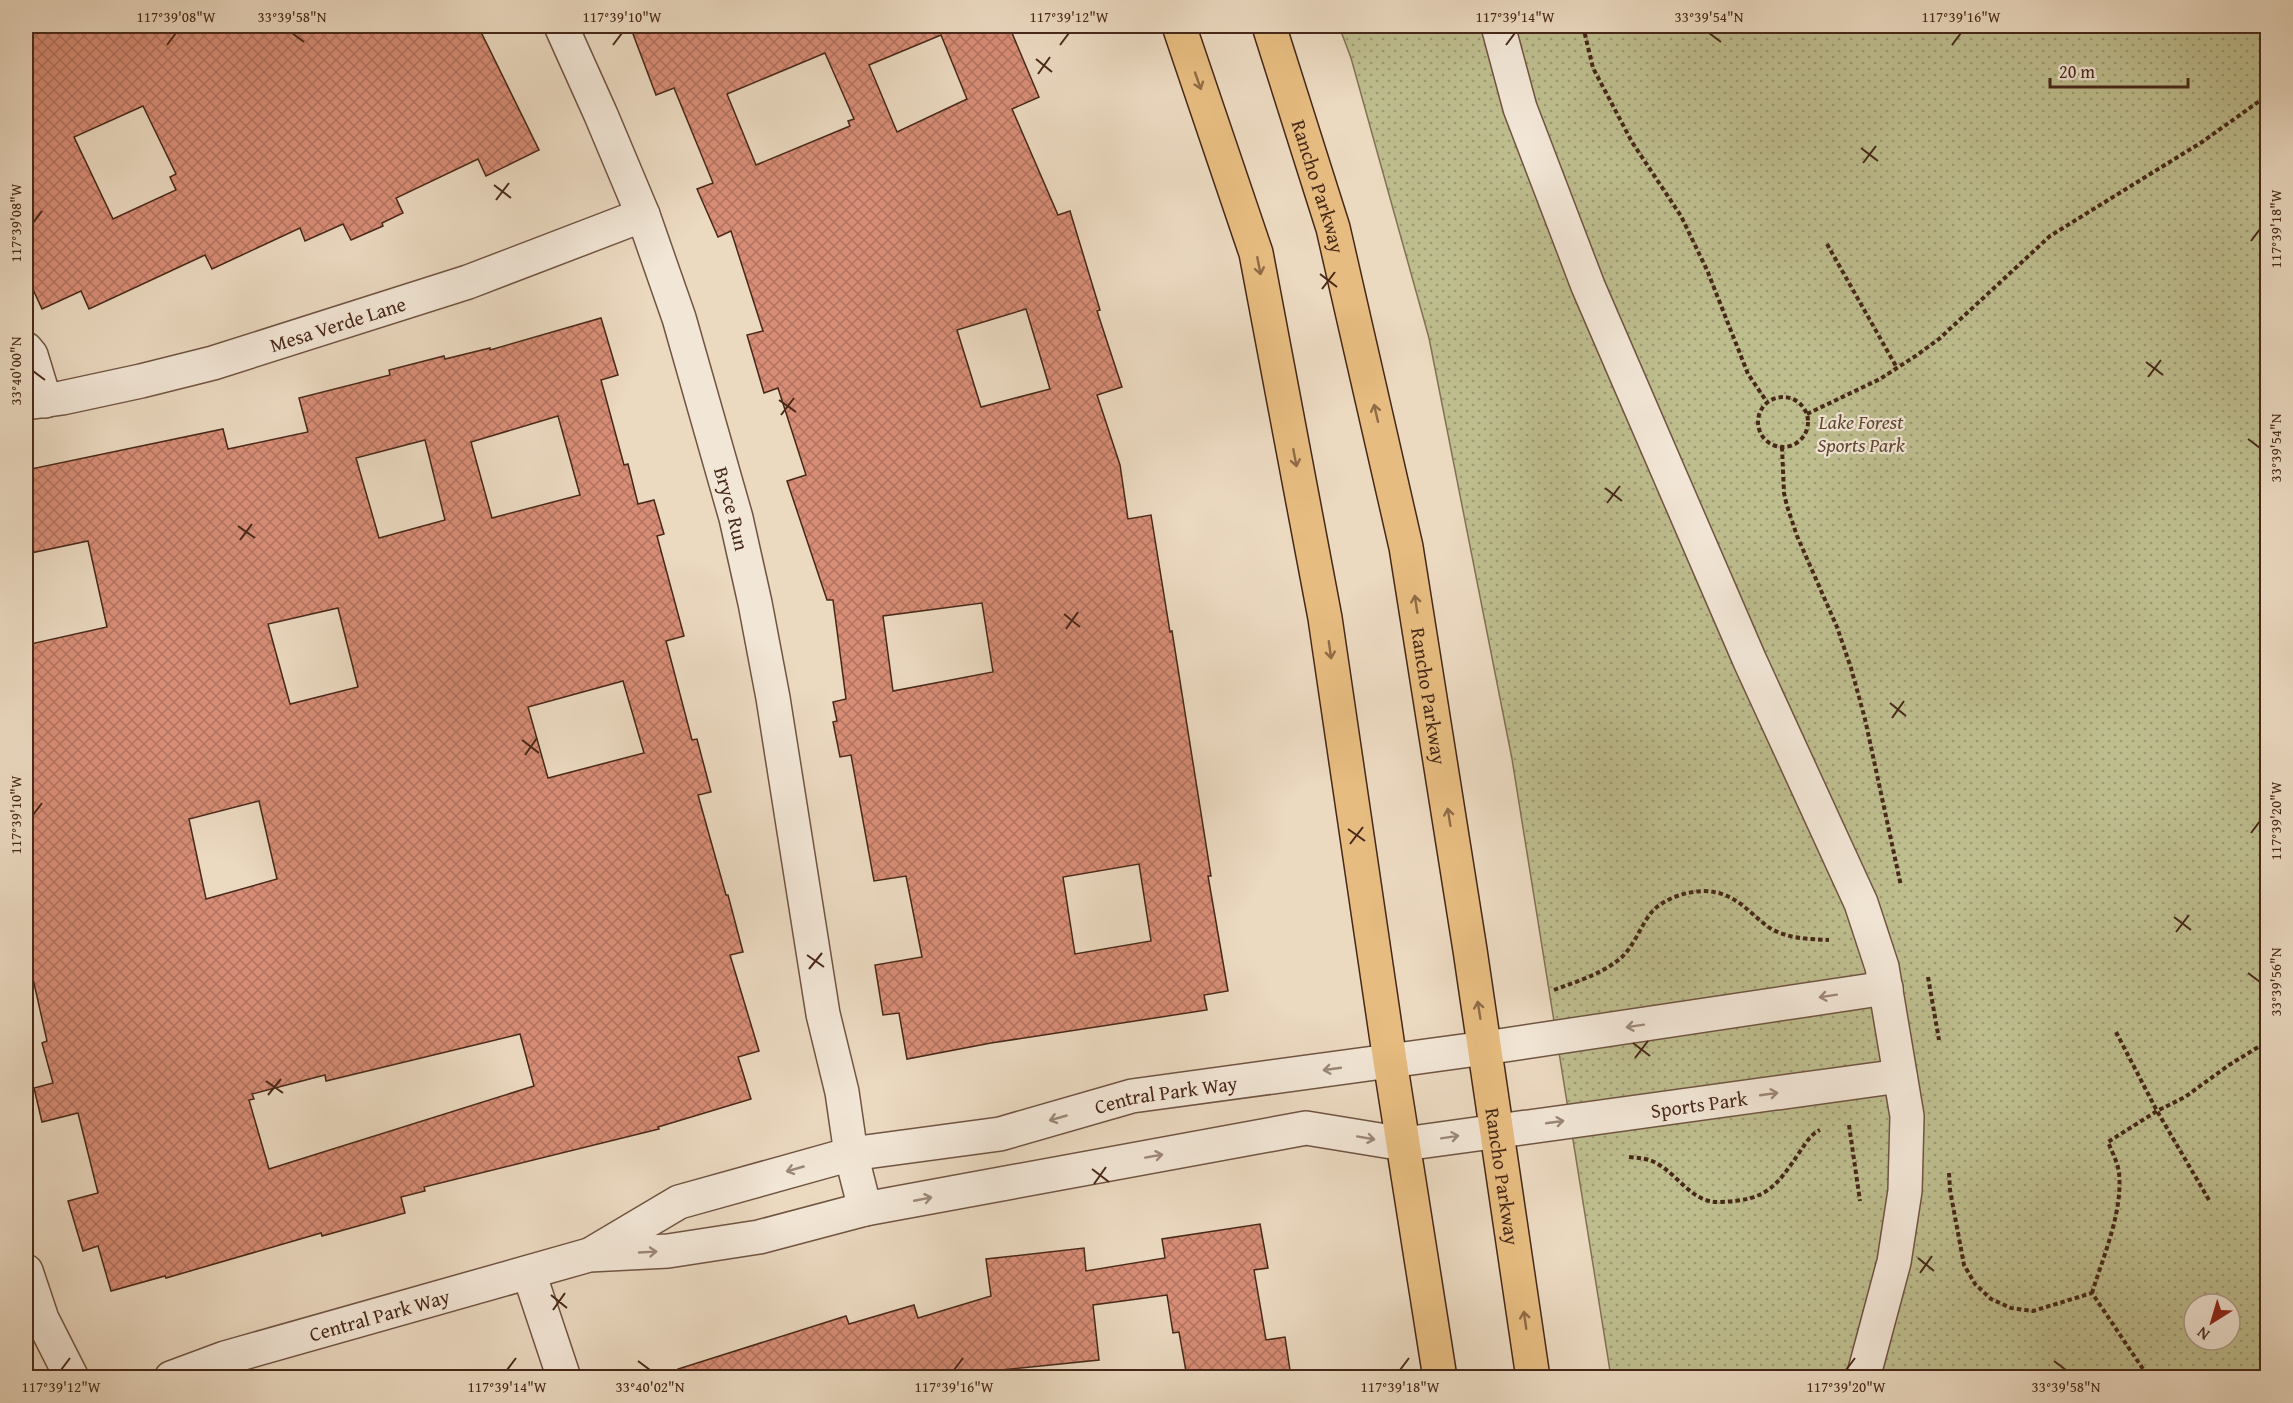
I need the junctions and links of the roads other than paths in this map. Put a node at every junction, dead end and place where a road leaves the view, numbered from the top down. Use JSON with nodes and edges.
{"nodes":[{"id":1,"x":561,"y":26,"type":"edge"},
{"id":2,"x":1179,"y":26,"type":"edge"},
{"id":3,"x":1269,"y":26,"type":"edge"},
{"id":4,"x":1498,"y":26,"type":"edge"},
{"id":5,"x":643,"y":215,"type":"junction"},
{"id":6,"x":26,"y":349,"type":"edge"},
{"id":7,"x":35,"y":402,"type":"edge"},
{"id":8,"x":1886,"y":988,"type":"junction"},
{"id":9,"x":1485,"y":1048,"type":"junction"},
{"id":10,"x":1390,"y":1061,"type":"junction"},
{"id":11,"x":1900,"y":1076,"type":"junction"},
{"id":12,"x":1497,"y":1130,"type":"junction"},
{"id":13,"x":1404,"y":1144,"type":"junction"},
{"id":14,"x":851,"y":1154,"type":"junction"},
{"id":15,"x":865,"y":1209,"type":"junction"},
{"id":16,"x":589,"y":1255,"type":"junction"},
{"id":17,"x":26,"y":1271,"type":"edge"},
{"id":18,"x":529,"y":1273,"type":"junction"},
{"id":19,"x":72,"y":1377,"type":"edge"},
{"id":20,"x":171,"y":1377,"type":"edge"},
{"id":21,"x":564,"y":1377,"type":"edge"},
{"id":22,"x":1440,"y":1377,"type":"edge"},
{"id":23,"x":1533,"y":1377,"type":"edge"},
{"id":24,"x":1863,"y":1377,"type":"edge"}],
"edges":[{"from":1,"to":5,"type":"street","name":"Bryce Run"},
{"from":2,"to":10,"type":"main road","one_way":true},
{"from":9,"to":3,"type":"main road","name":"Rancho Parkway","one_way":true},
{"from":4,"to":8,"type":"street"},
{"from":5,"to":7,"type":"street","name":"Mesa Verde Lane"},
{"from":5,"to":14,"type":"street","name":"Bryce Run"},
{"from":6,"to":7,"type":"street"},
{"from":8,"to":9,"type":"street","one_way":true},
{"from":8,"to":11,"type":"street"},
{"from":9,"to":10,"type":"street","name":"Central Park Way"},
{"from":9,"to":12,"type":"main road","name":"Rancho Parkway"},
{"from":10,"to":13,"type":"main road"},
{"from":10,"to":14,"type":"street","name":"Central Park Way","one_way":true},
{"from":12,"to":11,"type":"street","name":"Sports Park","one_way":true},
{"from":11,"to":24,"type":"street"},
{"from":13,"to":12,"type":"street","name":"Central Park Way","one_way":true},
{"from":23,"to":12,"type":"main road","name":"Rancho Parkway","one_way":true},
{"from":15,"to":13,"type":"street","name":"Central Park Way","one_way":true},
{"from":13,"to":22,"type":"main road"},
{"from":14,"to":15,"type":"street"},
{"from":14,"to":16,"type":"street","name":"Central Park Way","one_way":true},
{"from":16,"to":15,"type":"street","name":"Central Park Way","one_way":true},
{"from":16,"to":18,"type":"street","name":"Central Park Way"},
{"from":17,"to":19,"type":"street"},
{"from":18,"to":20,"type":"street","name":"Central Park Way"},
{"from":18,"to":21,"type":"street"}]}
